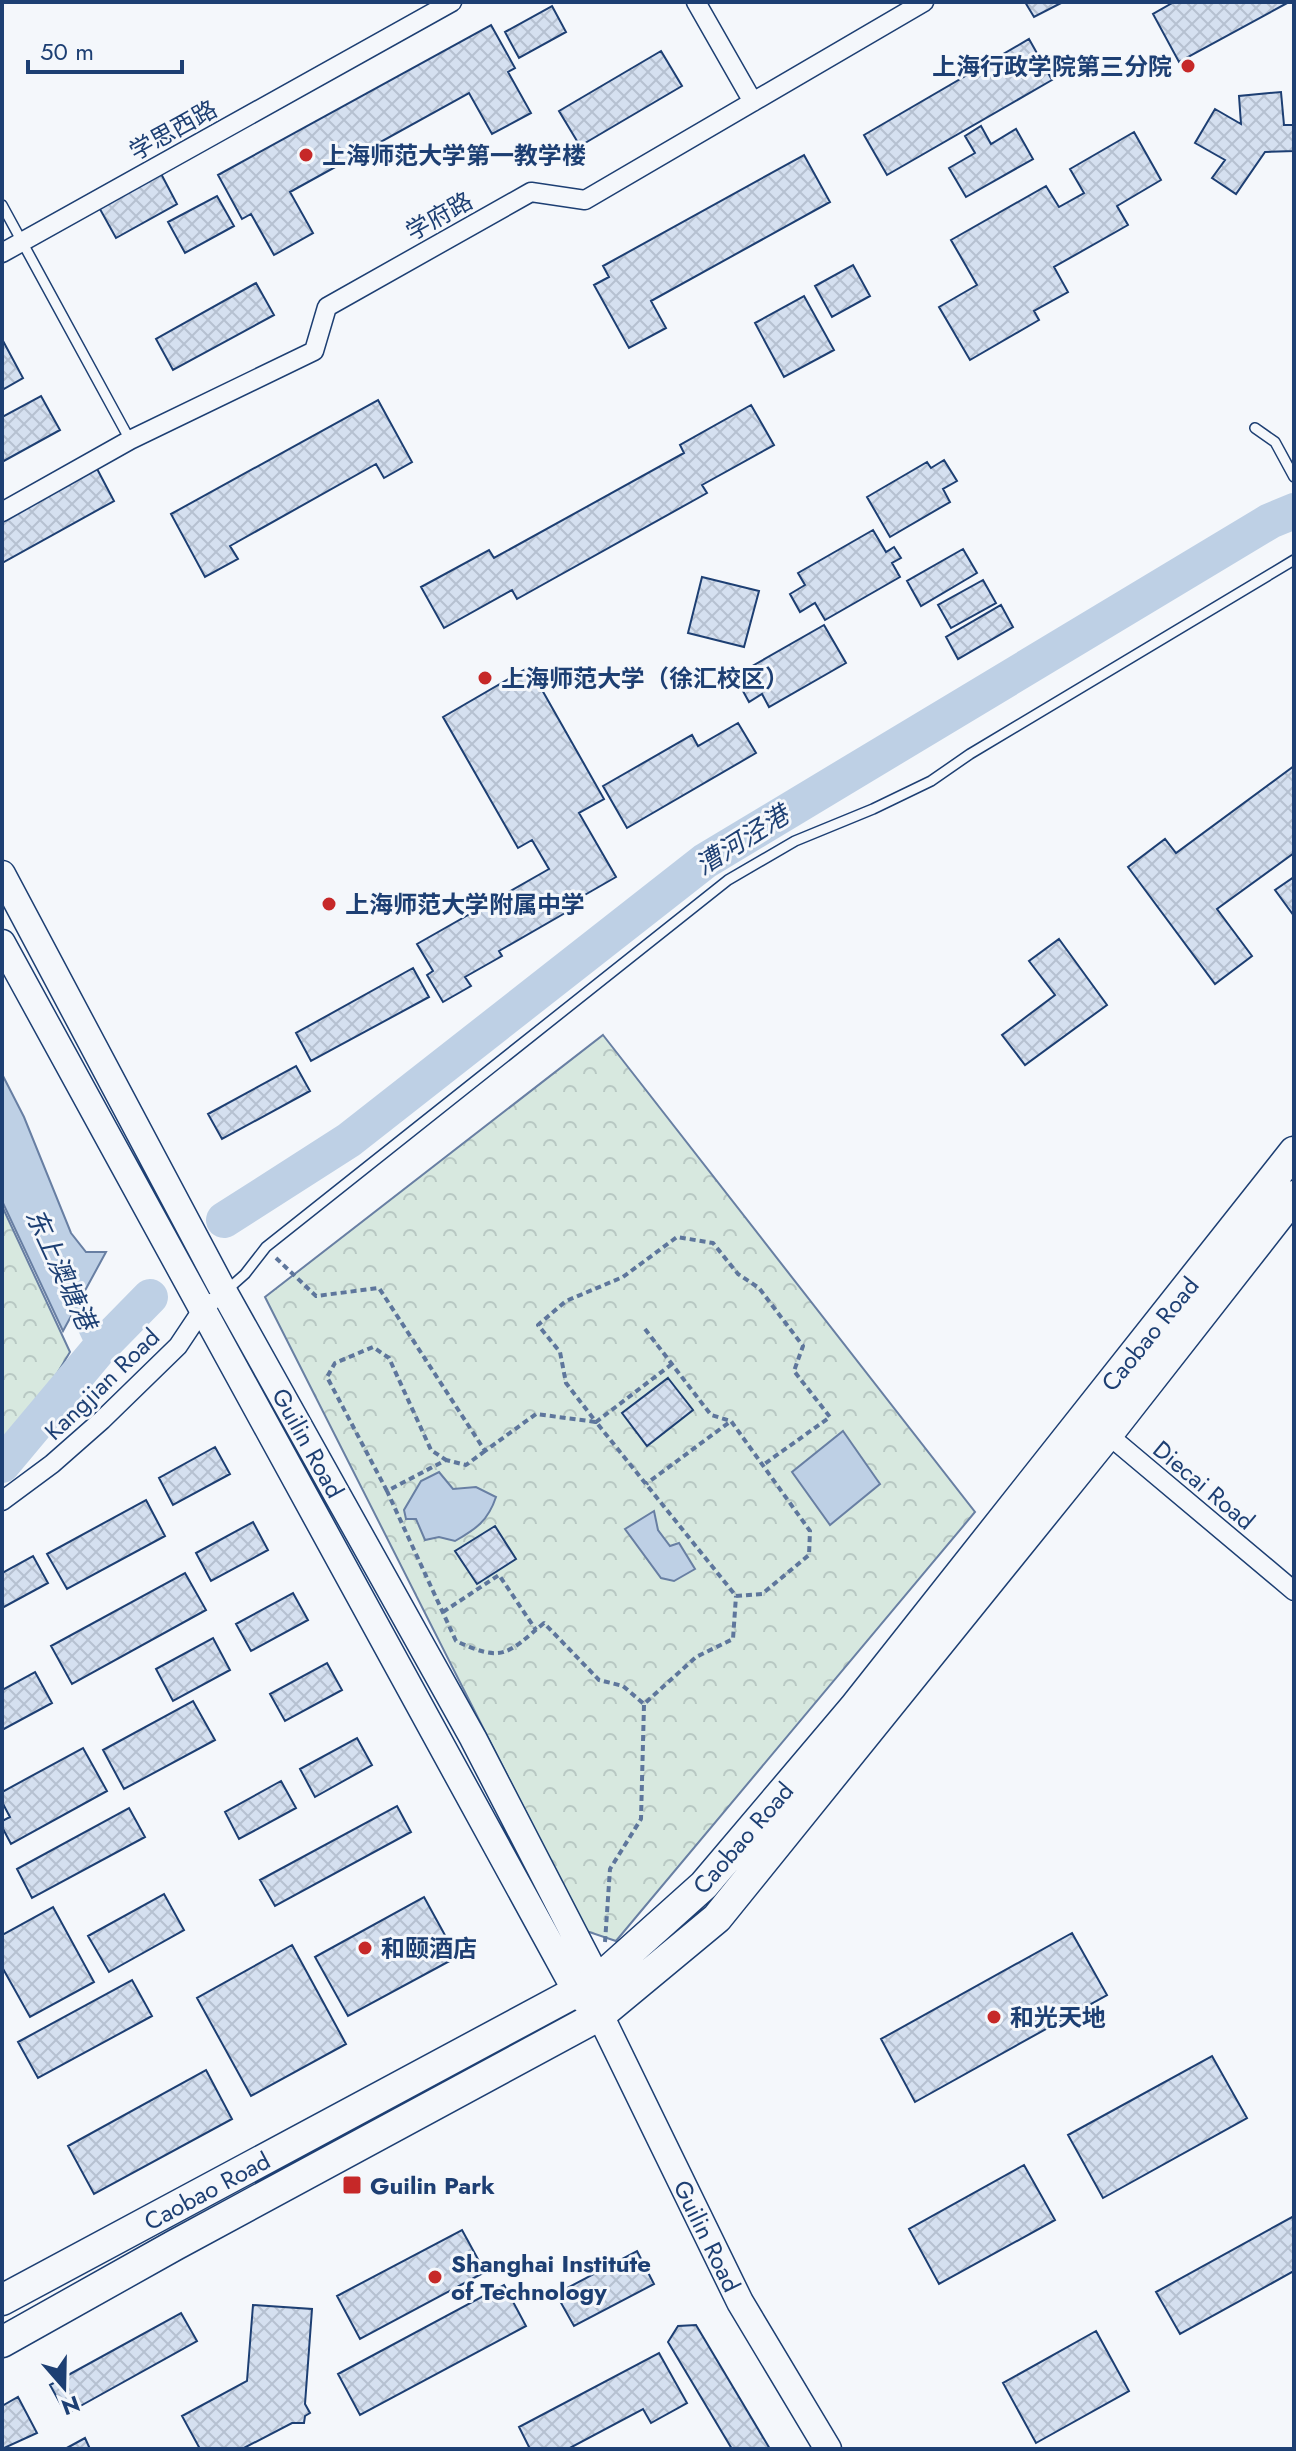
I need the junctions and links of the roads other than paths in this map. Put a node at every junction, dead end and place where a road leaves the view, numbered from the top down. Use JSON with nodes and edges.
{"nodes":[{"id":1,"x":452,"y":2,"type":"edge"},
{"id":2,"x":696,"y":2,"type":"edge"},
{"id":3,"x":924,"y":2,"type":"edge"},
{"id":4,"x":753,"y":102,"type":"junction"},
{"id":5,"x":2,"y":205,"type":"edge"},
{"id":6,"x":21,"y":241,"type":"junction"},
{"id":7,"x":2,"y":253,"type":"edge"},
{"id":8,"x":1255,"y":428,"type":"dead end"},
{"id":9,"x":130,"y":440,"type":"junction"},
{"id":10,"x":1294,"y":477,"type":"edge"},
{"id":11,"x":2,"y":512,"type":"edge"},
{"id":12,"x":1294,"y":560,"type":"edge"},
{"id":13,"x":2,"y":874,"type":"edge"},
{"id":14,"x":2,"y":943,"type":"edge"},
{"id":15,"x":1294,"y":1152,"type":"edge"},
{"id":16,"x":1294,"y":1196,"type":"edge"},
{"id":17,"x":224,"y":1292,"type":"junction"},
{"id":18,"x":202,"y":1310,"type":"junction"},
{"id":19,"x":1096,"y":1425,"type":"junction"},
{"id":20,"x":2,"y":1501,"type":"edge"},
{"id":21,"x":1294,"y":1591,"type":"edge"},
{"id":22,"x":588,"y":1986,"type":"junction"},
{"id":23,"x":600,"y":2015,"type":"junction"},
{"id":24,"x":2,"y":2300,"type":"edge"},
{"id":25,"x":2,"y":2342,"type":"edge"},
{"id":26,"x":828,"y":2449,"type":"edge"}],
"edges":[{"from":1,"to":6,"type":"street","name":"学思西路"},
{"from":2,"to":4,"type":"street"},
{"from":3,"to":4,"type":"street","name":"学府路"},
{"from":4,"to":9,"type":"street","name":"学府路"},
{"from":5,"to":6,"type":"lane"},
{"from":6,"to":7,"type":"street","name":"学思西路"},
{"from":6,"to":9,"type":"lane"},
{"from":8,"to":10,"type":"lane"},
{"from":9,"to":11,"type":"street","name":"学府路"},
{"from":12,"to":17,"type":"lane"},
{"from":13,"to":17,"type":"main road","name":"Guilin Road"},
{"from":14,"to":18,"type":"main road","name":"Guilin Road"},
{"from":15,"to":19,"type":"main road","name":"Caobao Road"},
{"from":16,"to":19,"type":"main road","name":"Caobao Road"},
{"from":17,"to":18,"type":"street","name":"Kangjian Road"},
{"from":17,"to":22,"type":"main road","name":"Guilin Road"},
{"from":18,"to":20,"type":"street","name":"Kangjian Road"},
{"from":18,"to":22,"type":"main road","name":"Guilin Road"},
{"from":19,"to":21,"type":"street","name":"Diecai Road"},
{"from":19,"to":22,"type":"main road","name":"Caobao Road"},
{"from":19,"to":23,"type":"main road","name":"Caobao Road"},
{"from":22,"to":23,"type":"main road","name":"Guilin Road"},
{"from":22,"to":24,"type":"main road","name":"Caobao Road"},
{"from":23,"to":25,"type":"main road","name":"Caobao Road"},
{"from":23,"to":26,"type":"main road","name":"Guilin Road"}]}
